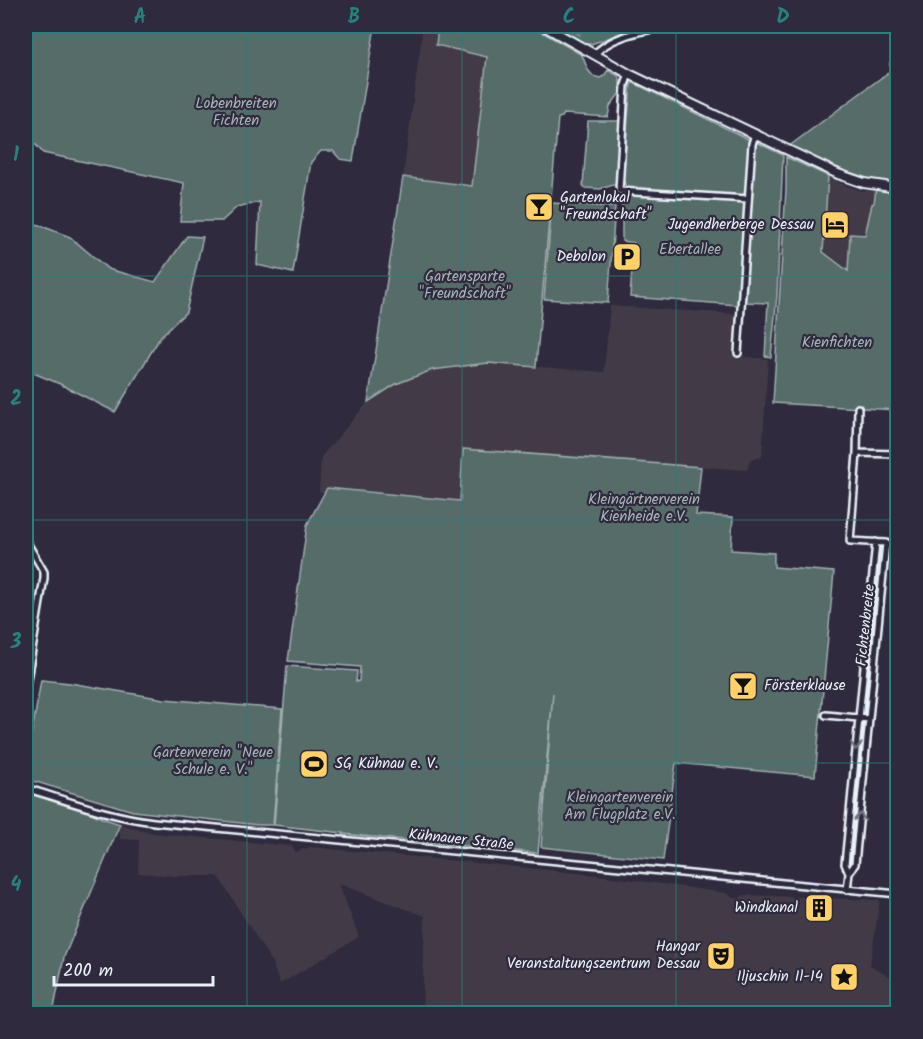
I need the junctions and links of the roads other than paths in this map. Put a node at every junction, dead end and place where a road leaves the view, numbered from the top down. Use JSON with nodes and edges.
{"nodes":[{"id":1,"x":544,"y":26,"type":"edge"},
{"id":2,"x":668,"y":26,"type":"edge"},
{"id":3,"x":653,"y":27,"type":"edge"},
{"id":4,"x":594,"y":54,"type":"junction"},
{"id":5,"x":629,"y":74,"type":"junction"},
{"id":6,"x":755,"y":134,"type":"junction"},
{"id":7,"x":897,"y":188,"type":"edge"},
{"id":8,"x":748,"y":199,"type":"junction"},
{"id":9,"x":738,"y":353,"type":"dead end"},
{"id":10,"x":858,"y":408,"type":"dead end"},
{"id":11,"x":857,"y":453,"type":"junction"},
{"id":12,"x":897,"y":454,"type":"edge"},
{"id":13,"x":26,"y":541,"type":"edge"},
{"id":14,"x":876,"y":542,"type":"junction"},
{"id":15,"x":886,"y":543,"type":"junction"},
{"id":16,"x":897,"y":550,"type":"edge"},
{"id":17,"x":29,"y":648,"type":"edge"},
{"id":18,"x":26,"y":686,"type":"edge"},
{"id":19,"x":826,"y":715,"type":"dead end"},
{"id":20,"x":858,"y":718,"type":"junction"},
{"id":21,"x":869,"y":719,"type":"junction"},
{"id":22,"x":26,"y":788,"type":"edge"},
{"id":23,"x":849,"y":873,"type":"junction"},
{"id":24,"x":847,"y":890,"type":"junction"},
{"id":25,"x":897,"y":894,"type":"edge"}],
"edges":[{"from":1,"to":4,"type":"street"},
{"from":2,"to":3,"type":"street"},
{"from":3,"to":4,"type":"street"},
{"from":4,"to":5,"type":"street"},
{"from":5,"to":6,"type":"street"},
{"from":5,"to":8,"type":"street"},
{"from":6,"to":7,"type":"street"},
{"from":6,"to":8,"type":"street"},
{"from":8,"to":9,"type":"street"},
{"from":10,"to":11,"type":"street"},
{"from":11,"to":12,"type":"street"},
{"from":11,"to":14,"type":"street"},
{"from":13,"to":17,"type":"street"},
{"from":14,"to":15,"type":"street"},
{"from":14,"to":20,"type":"street","name":"Fichtenbreite"},
{"from":15,"to":16,"type":"street"},
{"from":15,"to":21,"type":"street","name":"Fichtenbreite"},
{"from":17,"to":18,"type":"street"},
{"from":19,"to":20,"type":"street"},
{"from":20,"to":21,"type":"street"},
{"from":20,"to":23,"type":"street","name":"Fichtenbreite","one_way":true},
{"from":23,"to":21,"type":"street","name":"Fichtenbreite","one_way":true},
{"from":22,"to":24,"type":"street","name":"Kühnauer Straße"},
{"from":23,"to":24,"type":"street","name":"Fichtenbreite"},
{"from":24,"to":25,"type":"street","name":"Kühnauer Straße"}]}
